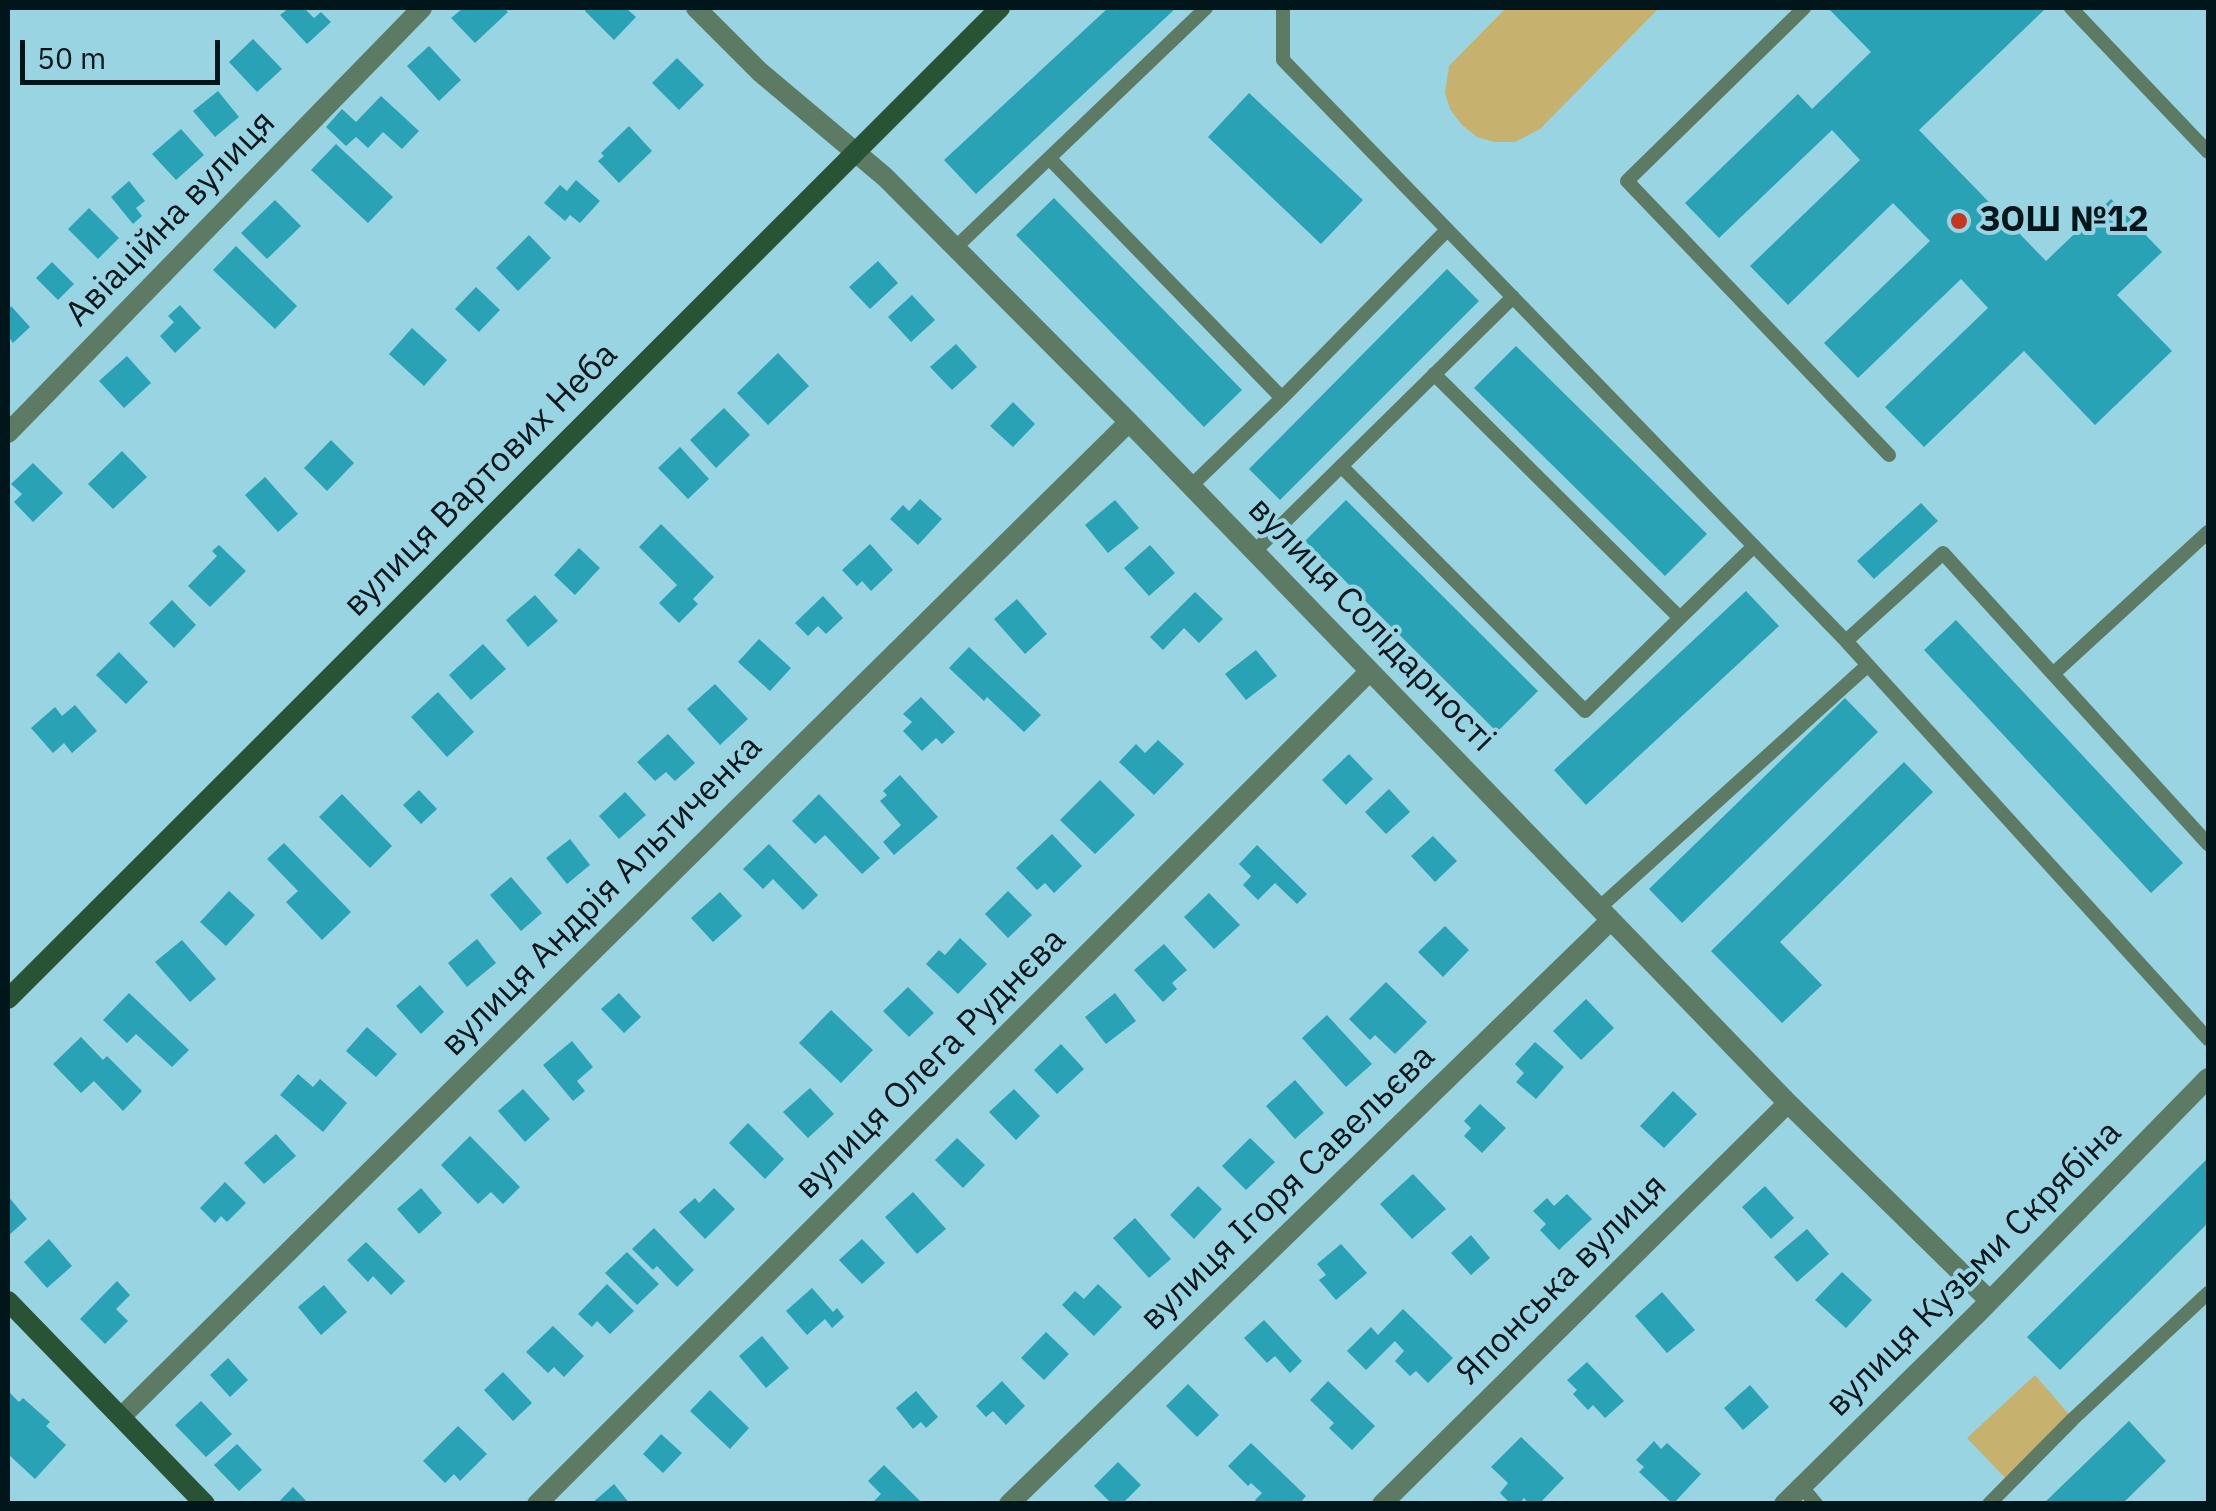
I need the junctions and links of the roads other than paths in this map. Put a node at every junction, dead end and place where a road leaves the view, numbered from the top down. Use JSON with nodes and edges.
{"nodes":[{"id":1,"x":422,"y":8,"type":"edge"},
{"id":2,"x":696,"y":8,"type":"edge"},
{"id":3,"x":1000,"y":8,"type":"edge"},
{"id":4,"x":1206,"y":8,"type":"edge"},
{"id":5,"x":1283,"y":8,"type":"edge"},
{"id":6,"x":1804,"y":8,"type":"edge"},
{"id":7,"x":2071,"y":8,"type":"edge"},
{"id":8,"x":856,"y":151,"type":"junction"},
{"id":9,"x":2208,"y":152,"type":"edge"},
{"id":10,"x":1051,"y":160,"type":"junction"},
{"id":11,"x":1447,"y":230,"type":"junction"},
{"id":12,"x":955,"y":248,"type":"junction"},
{"id":13,"x":1512,"y":297,"type":"junction"},
{"id":14,"x":1434,"y":374,"type":"junction"},
{"id":15,"x":1282,"y":398,"type":"junction"},
{"id":16,"x":1128,"y":422,"type":"junction"},
{"id":17,"x":8,"y":433,"type":"edge"},
{"id":18,"x":1888,"y":454,"type":"dead end"},
{"id":19,"x":1341,"y":466,"type":"junction"},
{"id":20,"x":1191,"y":486,"type":"junction"},
{"id":21,"x":2208,"y":532,"type":"edge"},
{"id":22,"x":1754,"y":546,"type":"junction"},
{"id":23,"x":1254,"y":552,"type":"junction"},
{"id":24,"x":1680,"y":618,"type":"junction"},
{"id":25,"x":1846,"y":641,"type":"junction"},
{"id":26,"x":1868,"y":665,"type":"junction"},
{"id":27,"x":1370,"y":671,"type":"junction"},
{"id":28,"x":2054,"y":674,"type":"junction"},
{"id":29,"x":2208,"y":844,"type":"edge"},
{"id":30,"x":1605,"y":914,"type":"junction"},
{"id":31,"x":8,"y":999,"type":"edge"},
{"id":32,"x":2208,"y":1040,"type":"edge"},
{"id":33,"x":2208,"y":1078,"type":"edge"},
{"id":34,"x":1788,"y":1104,"type":"junction"},
{"id":35,"x":2208,"y":1293,"type":"edge"},
{"id":36,"x":1989,"y":1300,"type":"dead end"},
{"id":37,"x":8,"y":1301,"type":"edge"},
{"id":38,"x":121,"y":1418,"type":"junction"},
{"id":39,"x":1802,"y":1487,"type":"junction"},
{"id":40,"x":205,"y":1504,"type":"edge"},
{"id":41,"x":537,"y":1504,"type":"edge"},
{"id":42,"x":1009,"y":1504,"type":"edge"},
{"id":43,"x":1382,"y":1504,"type":"edge"},
{"id":44,"x":1784,"y":1504,"type":"edge"},
{"id":45,"x":1816,"y":1504,"type":"edge"},
{"id":46,"x":1989,"y":1504,"type":"edge"}],
"edges":[{"from":1,"to":17,"type":"street","name":"Авіаційна вулиця"},
{"from":2,"to":8,"type":"street","name":"вулиця Солідарності"},
{"from":3,"to":8,"type":"street","name":"вулиця Вартових Неба"},
{"from":4,"to":10,"type":"lane"},
{"from":5,"to":11,"type":"lane"},
{"from":6,"to":18,"type":"lane"},
{"from":7,"to":9,"type":"lane"},
{"from":8,"to":12,"type":"street","name":"вулиця Солідарності"},
{"from":8,"to":31,"type":"street","name":"вулиця Вартових Неба"},
{"from":10,"to":12,"type":"lane"},
{"from":10,"to":15,"type":"lane"},
{"from":11,"to":13,"type":"lane"},
{"from":11,"to":15,"type":"lane"},
{"from":12,"to":16,"type":"street","name":"вулиця Солідарності"},
{"from":13,"to":14,"type":"lane"},
{"from":13,"to":22,"type":"lane"},
{"from":14,"to":19,"type":"lane"},
{"from":14,"to":24,"type":"lane"},
{"from":15,"to":20,"type":"lane"},
{"from":16,"to":20,"type":"street","name":"вулиця Солідарності"},
{"from":16,"to":38,"type":"street","name":"вулиця Андрія Альтиченка"},
{"from":19,"to":23,"type":"lane"},
{"from":19,"to":24,"type":"lane"},
{"from":20,"to":23,"type":"street","name":"вулиця Солідарності"},
{"from":21,"to":28,"type":"lane"},
{"from":22,"to":24,"type":"lane"},
{"from":22,"to":25,"type":"lane"},
{"from":23,"to":27,"type":"street","name":"вулиця Солідарності"},
{"from":25,"to":26,"type":"lane"},
{"from":25,"to":28,"type":"lane"},
{"from":26,"to":30,"type":"lane"},
{"from":26,"to":32,"type":"lane"},
{"from":27,"to":30,"type":"street","name":"вулиця Солідарності"},
{"from":27,"to":41,"type":"street","name":"вулиця Олега Руднєва"},
{"from":28,"to":29,"type":"lane"},
{"from":30,"to":34,"type":"street","name":"вулиця Солідарності"},
{"from":30,"to":42,"type":"street","name":"вулиця Ігоря Савельєва"},
{"from":33,"to":39,"type":"street","name":"вулиця Кузьми Скрябіна"},
{"from":34,"to":36,"type":"street","name":"вулиця Солідарності"},
{"from":34,"to":43,"type":"street","name":"Японська вулиця"},
{"from":35,"to":46,"type":"lane"},
{"from":37,"to":38,"type":"street"},
{"from":38,"to":40,"type":"street"},
{"from":39,"to":44,"type":"street","name":"вулиця Кузьми Скрябіна"},
{"from":39,"to":45,"type":"lane"}]}
